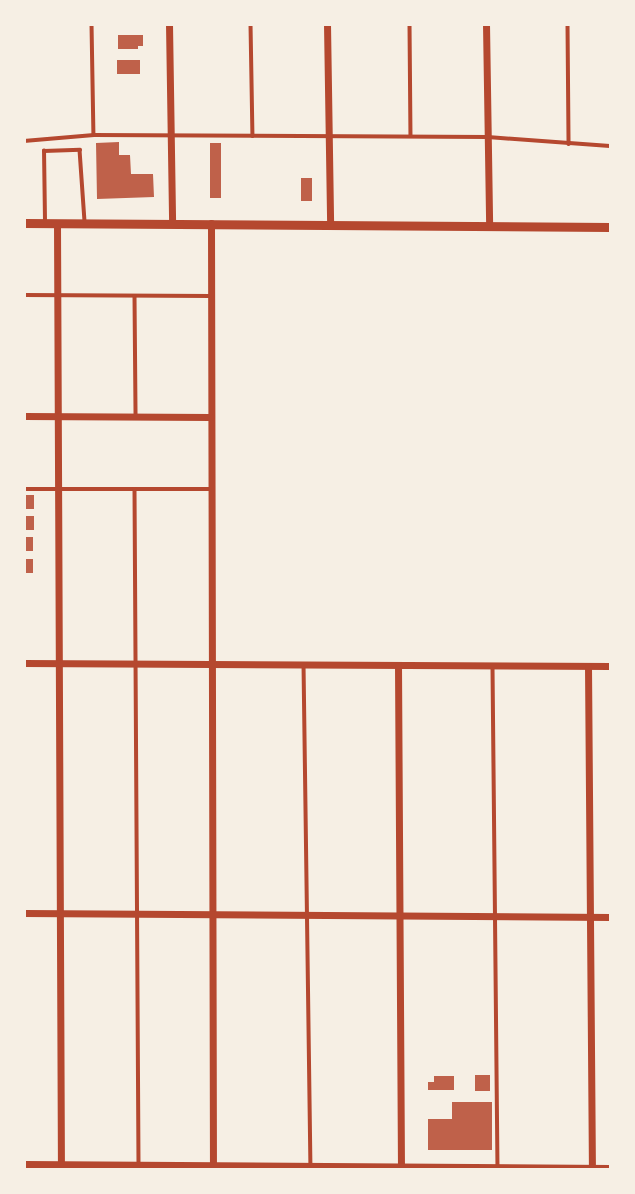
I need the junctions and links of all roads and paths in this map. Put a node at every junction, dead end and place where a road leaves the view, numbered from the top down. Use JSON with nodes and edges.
{"nodes":[{"id":1,"x":92,"y":24,"type":"edge"},
{"id":2,"x":169,"y":24,"type":"edge"},
{"id":3,"x":251,"y":24,"type":"edge"},
{"id":4,"x":327,"y":24,"type":"edge"},
{"id":5,"x":410,"y":24,"type":"edge"},
{"id":6,"x":486,"y":24,"type":"edge"},
{"id":7,"x":568,"y":24,"type":"edge"},
{"id":8,"x":94,"y":135,"type":"junction"},
{"id":9,"x":171,"y":136,"type":"junction"},
{"id":10,"x":253,"y":136,"type":"junction"},
{"id":11,"x":329,"y":136,"type":"junction"},
{"id":12,"x":411,"y":136,"type":"junction"},
{"id":13,"x":488,"y":137,"type":"junction"},
{"id":14,"x":24,"y":141,"type":"edge"},
{"id":15,"x":569,"y":144,"type":"junction"},
{"id":16,"x":611,"y":146,"type":"edge"},
{"id":17,"x":24,"y":223,"type":"edge"},
{"id":18,"x":45,"y":223,"type":"junction"},
{"id":19,"x":85,"y":223,"type":"junction"},
{"id":20,"x":172,"y":223,"type":"junction"},
{"id":21,"x":211,"y":223,"type":"junction"},
{"id":22,"x":57,"y":224,"type":"junction"},
{"id":23,"x":330,"y":224,"type":"junction"},
{"id":24,"x":489,"y":225,"type":"junction"},
{"id":25,"x":611,"y":227,"type":"edge"},
{"id":26,"x":24,"y":295,"type":"edge"},
{"id":27,"x":57,"y":295,"type":"junction"},
{"id":28,"x":135,"y":296,"type":"junction"},
{"id":29,"x":211,"y":296,"type":"junction"},
{"id":30,"x":24,"y":416,"type":"edge"},
{"id":31,"x":58,"y":416,"type":"junction"},
{"id":32,"x":136,"y":417,"type":"junction"},
{"id":33,"x":211,"y":417,"type":"junction"},
{"id":34,"x":24,"y":489,"type":"edge"},
{"id":35,"x":58,"y":489,"type":"junction"},
{"id":36,"x":135,"y":489,"type":"junction"},
{"id":37,"x":211,"y":489,"type":"junction"},
{"id":38,"x":24,"y":663,"type":"edge"},
{"id":39,"x":59,"y":663,"type":"junction"},
{"id":40,"x":137,"y":663,"type":"junction"},
{"id":41,"x":212,"y":664,"type":"junction"},
{"id":42,"x":304,"y":664,"type":"junction"},
{"id":43,"x":398,"y":665,"type":"junction"},
{"id":44,"x":492,"y":665,"type":"junction"},
{"id":45,"x":588,"y":666,"type":"junction"},
{"id":46,"x":611,"y":666,"type":"edge"},
{"id":47,"x":24,"y":914,"type":"edge"},
{"id":48,"x":59,"y":914,"type":"junction"},
{"id":49,"x":138,"y":914,"type":"junction"},
{"id":50,"x":212,"y":914,"type":"junction"},
{"id":51,"x":306,"y":915,"type":"junction"},
{"id":52,"x":399,"y":915,"type":"junction"},
{"id":53,"x":496,"y":916,"type":"junction"},
{"id":54,"x":590,"y":917,"type":"junction"},
{"id":55,"x":611,"y":917,"type":"edge"},
{"id":56,"x":24,"y":1164,"type":"edge"},
{"id":57,"x":61,"y":1167,"type":"edge"},
{"id":58,"x":139,"y":1167,"type":"edge"},
{"id":59,"x":213,"y":1167,"type":"edge"},
{"id":60,"x":311,"y":1168,"type":"edge"},
{"id":61,"x":401,"y":1168,"type":"edge"},
{"id":62,"x":498,"y":1168,"type":"edge"},
{"id":63,"x":611,"y":1168,"type":"edge"},
{"id":64,"x":592,"y":1169,"type":"edge"}],
"edges":[{"from":1,"to":8,"type":"lane"},
{"from":2,"to":9,"type":"street"},
{"from":3,"to":10,"type":"lane"},
{"from":4,"to":11,"type":"street"},
{"from":5,"to":12,"type":"lane"},
{"from":6,"to":13,"type":"street"},
{"from":7,"to":15,"type":"lane"},
{"from":8,"to":9,"type":"lane"},
{"from":8,"to":14,"type":"lane"},
{"from":9,"to":10,"type":"lane"},
{"from":9,"to":20,"type":"street"},
{"from":10,"to":11,"type":"lane"},
{"from":11,"to":12,"type":"lane"},
{"from":11,"to":23,"type":"street"},
{"from":12,"to":13,"type":"lane"},
{"from":13,"to":15,"type":"lane"},
{"from":13,"to":24,"type":"street"},
{"from":15,"to":16,"type":"lane"},
{"from":17,"to":18,"type":"street"},
{"from":18,"to":19,"type":"lane"},
{"from":18,"to":22,"type":"street"},
{"from":19,"to":20,"type":"street"},
{"from":19,"to":22,"type":"street"},
{"from":20,"to":21,"type":"street"},
{"from":21,"to":23,"type":"street"},
{"from":21,"to":29,"type":"street"},
{"from":22,"to":27,"type":"street"},
{"from":23,"to":24,"type":"street"},
{"from":24,"to":25,"type":"street"},
{"from":26,"to":27,"type":"lane"},
{"from":27,"to":28,"type":"lane"},
{"from":27,"to":31,"type":"street"},
{"from":28,"to":29,"type":"lane"},
{"from":28,"to":32,"type":"lane"},
{"from":29,"to":33,"type":"street"},
{"from":30,"to":31,"type":"street"},
{"from":31,"to":32,"type":"street"},
{"from":31,"to":35,"type":"street"},
{"from":32,"to":33,"type":"street"},
{"from":33,"to":37,"type":"street"},
{"from":34,"to":35,"type":"lane"},
{"from":35,"to":36,"type":"lane"},
{"from":35,"to":39,"type":"street"},
{"from":36,"to":37,"type":"lane"},
{"from":36,"to":40,"type":"lane"},
{"from":37,"to":41,"type":"street"},
{"from":38,"to":39,"type":"street"},
{"from":39,"to":40,"type":"street"},
{"from":39,"to":48,"type":"street"},
{"from":40,"to":41,"type":"street"},
{"from":40,"to":49,"type":"lane"},
{"from":41,"to":42,"type":"street"},
{"from":41,"to":50,"type":"street"},
{"from":42,"to":43,"type":"street"},
{"from":42,"to":51,"type":"lane"},
{"from":43,"to":44,"type":"street"},
{"from":43,"to":52,"type":"street"},
{"from":44,"to":45,"type":"street"},
{"from":44,"to":53,"type":"lane"},
{"from":45,"to":46,"type":"street"},
{"from":45,"to":54,"type":"street"},
{"from":47,"to":48,"type":"street"},
{"from":48,"to":49,"type":"street"},
{"from":48,"to":57,"type":"street"},
{"from":49,"to":50,"type":"street"},
{"from":49,"to":58,"type":"lane"},
{"from":50,"to":51,"type":"street"},
{"from":50,"to":59,"type":"street"},
{"from":51,"to":52,"type":"street"},
{"from":51,"to":60,"type":"lane"},
{"from":52,"to":53,"type":"street"},
{"from":52,"to":61,"type":"street"},
{"from":53,"to":54,"type":"street"},
{"from":53,"to":62,"type":"lane"},
{"from":54,"to":55,"type":"street"},
{"from":54,"to":64,"type":"street"},
{"from":56,"to":57,"type":"street"},
{"from":57,"to":58,"type":"street"},
{"from":58,"to":59,"type":"street"},
{"from":59,"to":60,"type":"street"},
{"from":60,"to":61,"type":"street"},
{"from":61,"to":62,"type":"street"},
{"from":62,"to":64,"type":"street"},
{"from":63,"to":64,"type":"street"}]}
